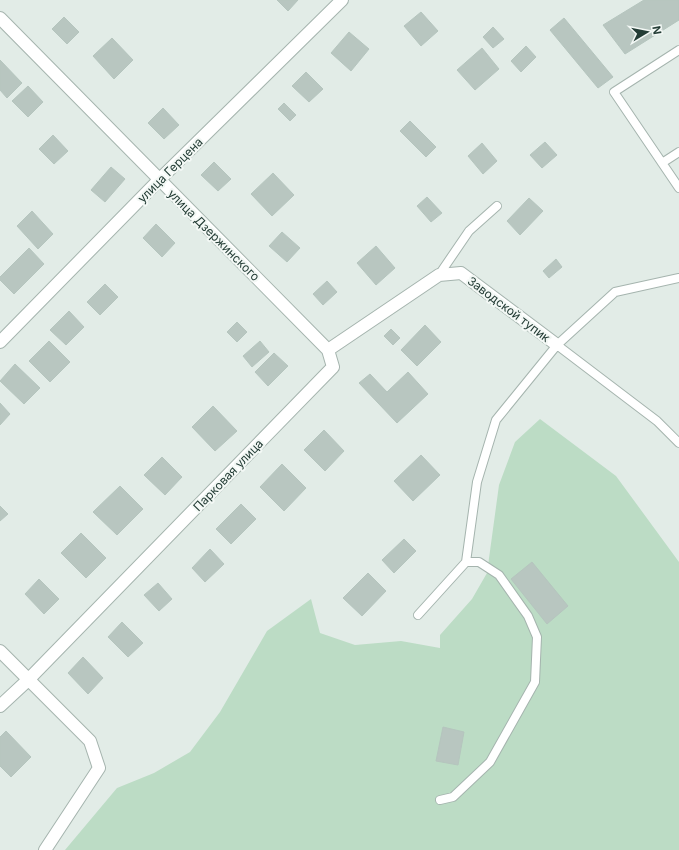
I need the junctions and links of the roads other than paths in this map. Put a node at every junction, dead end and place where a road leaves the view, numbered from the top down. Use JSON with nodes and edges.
{"nodes":[{"id":1,"x":337,"y":2,"type":"edge"},
{"id":2,"x":0,"y":18,"type":"edge"},
{"id":3,"x":679,"y":50,"type":"edge"},
{"id":4,"x":679,"y":152,"type":"edge"},
{"id":5,"x":662,"y":163,"type":"junction"},
{"id":6,"x":160,"y":180,"type":"junction"},
{"id":7,"x":679,"y":188,"type":"edge"},
{"id":8,"x":497,"y":206,"type":"dead end"},
{"id":9,"x":439,"y":275,"type":"junction"},
{"id":10,"x":679,"y":278,"type":"edge"},
{"id":11,"x":0,"y":342,"type":"edge"},
{"id":12,"x":557,"y":345,"type":"junction"},
{"id":13,"x":328,"y":350,"type":"junction"},
{"id":14,"x":679,"y":443,"type":"edge"},
{"id":15,"x":466,"y":562,"type":"junction"},
{"id":16,"x":418,"y":615,"type":"dead end"},
{"id":17,"x":0,"y":651,"type":"edge"},
{"id":18,"x":28,"y":680,"type":"junction"},
{"id":19,"x":0,"y":706,"type":"edge"},
{"id":20,"x":440,"y":800,"type":"dead end"},
{"id":21,"x":45,"y":850,"type":"edge"}],
"edges":[{"from":1,"to":6,"type":"street","name":"улица Герцена"},
{"from":2,"to":6,"type":"street","name":"улица Дзержинского"},
{"from":3,"to":5,"type":"lane"},
{"from":4,"to":5,"type":"lane"},
{"from":5,"to":7,"type":"lane"},
{"from":6,"to":11,"type":"street","name":"улица Герцена"},
{"from":6,"to":13,"type":"street","name":"улица Дзержинского"},
{"from":8,"to":9,"type":"lane"},
{"from":9,"to":12,"type":"street","name":"Заводской тупик"},
{"from":9,"to":13,"type":"street"},
{"from":10,"to":12,"type":"lane"},
{"from":12,"to":14,"type":"lane"},
{"from":12,"to":15,"type":"lane"},
{"from":13,"to":18,"type":"street","name":"Парковая улица"},
{"from":15,"to":16,"type":"lane"},
{"from":15,"to":20,"type":"lane"},
{"from":17,"to":18,"type":"street"},
{"from":18,"to":19,"type":"street","name":"Парковая улица"},
{"from":18,"to":21,"type":"street"}]}
